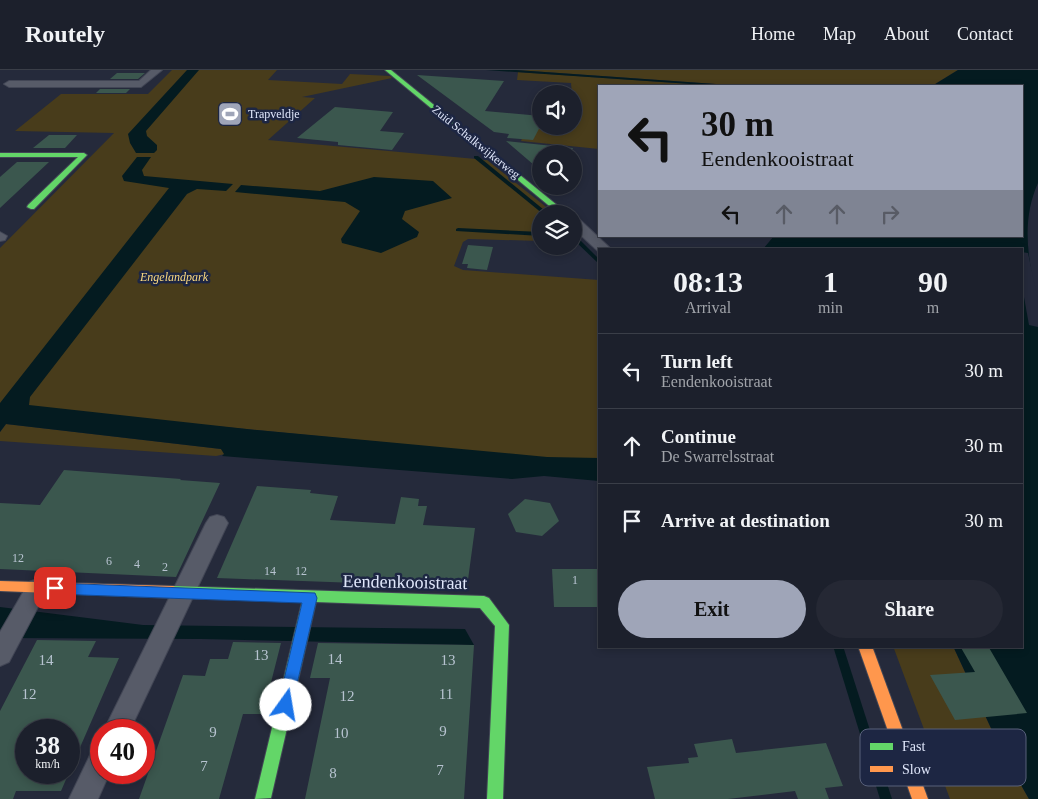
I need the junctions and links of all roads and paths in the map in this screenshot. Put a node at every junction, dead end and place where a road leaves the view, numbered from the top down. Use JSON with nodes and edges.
{"nodes":[{"id":1,"x":157,"y":70,"type":"edge"},
{"id":2,"x":388,"y":70,"type":"edge"},
{"id":3,"x":0,"y":75,"type":"edge"},
{"id":4,"x":93,"y":75,"type":"dead end"},
{"id":5,"x":10,"y":84,"type":"junction"},
{"id":6,"x":81,"y":84,"type":"junction"},
{"id":7,"x":0,"y":90,"type":"edge"},
{"id":8,"x":0,"y":155,"type":"edge"},
{"id":9,"x":553,"y":205,"type":"edge"},
{"id":10,"x":31,"y":207,"type":"dead end"},
{"id":11,"x":582,"y":229,"type":"edge"},
{"id":12,"x":603,"y":248,"type":"edge"},
{"id":13,"x":218,"y":523,"type":"dead end"},
{"id":14,"x":0,"y":586,"type":"edge"},
{"id":15,"x":33,"y":596,"type":"junction"},
{"id":16,"x":310,"y":598,"type":"junction"},
{"id":17,"x":179,"y":601,"type":"junction"},
{"id":18,"x":866,"y":648,"type":"edge"},
{"id":19,"x":3,"y":649,"type":"edge"},
{"id":20,"x":122,"y":719,"type":"edge"},
{"id":21,"x":894,"y":729,"type":"edge"},
{"id":22,"x":90,"y":784,"type":"edge"},
{"id":23,"x":915,"y":786,"type":"edge"},
{"id":24,"x":264,"y":798,"type":"edge"},
{"id":25,"x":83,"y":799,"type":"edge"},
{"id":26,"x":495,"y":799,"type":"edge"},
{"id":27,"x":920,"y":799,"type":"edge"}],
"edges":[{"from":1,"to":6,"type":"street"},
{"from":2,"to":9,"type":"street","name":"Zuid Schalkwijkerweg"},
{"from":3,"to":5,"type":"street"},
{"from":4,"to":6,"type":"street"},
{"from":5,"to":6,"type":"street"},
{"from":5,"to":7,"type":"street"},
{"from":8,"to":10,"type":"street"},
{"from":11,"to":12,"type":"street"},
{"from":13,"to":17,"type":"street"},
{"from":14,"to":15,"type":"street","name":"Eendenkooistraat"},
{"from":15,"to":17,"type":"street","name":"Eendenkooistraat"},
{"from":15,"to":19,"type":"street"},
{"from":16,"to":17,"type":"street","name":"Eendenkooistraat"},
{"from":16,"to":24,"type":"street"},
{"from":16,"to":26,"type":"street","name":"Eendenkooistraat"},
{"from":17,"to":20,"type":"street"},
{"from":18,"to":21,"type":"street"},
{"from":22,"to":25,"type":"street"},
{"from":23,"to":27,"type":"street"}]}
